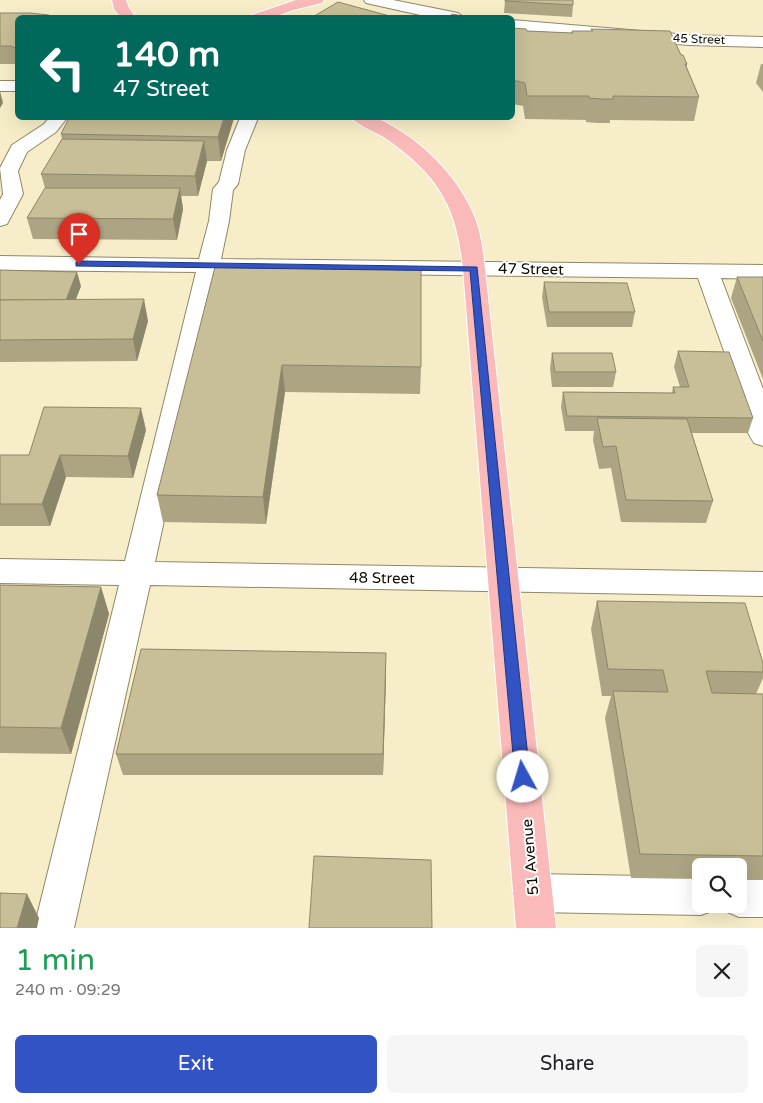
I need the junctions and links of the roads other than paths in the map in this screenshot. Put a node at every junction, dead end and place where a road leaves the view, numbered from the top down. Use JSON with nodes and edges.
{"nodes":[{"id":1,"x":119,"y":0,"type":"edge"},
{"id":2,"x":317,"y":0,"type":"edge"},
{"id":3,"x":370,"y":0,"type":"edge"},
{"id":4,"x":126,"y":15,"type":"edge"},
{"id":5,"x":265,"y":15,"type":"edge"},
{"id":6,"x":443,"y":15,"type":"edge"},
{"id":7,"x":515,"y":25,"type":"edge"},
{"id":8,"x":763,"y":29,"type":"edge"},
{"id":9,"x":605,"y":33,"type":"junction"},
{"id":10,"x":763,"y":42,"type":"edge"},
{"id":11,"x":0,"y":86,"type":"edge"},
{"id":12,"x":15,"y":86,"type":"edge"},
{"id":13,"x":56,"y":120,"type":"edge"},
{"id":14,"x":248,"y":120,"type":"edge"},
{"id":15,"x":366,"y":120,"type":"edge"},
{"id":16,"x":0,"y":220,"type":"edge"},
{"id":17,"x":0,"y":263,"type":"edge"},
{"id":18,"x":207,"y":266,"type":"junction"},
{"id":19,"x":474,"y":269,"type":"junction"},
{"id":20,"x":707,"y":271,"type":"junction"},
{"id":21,"x":763,"y":272,"type":"edge"},
{"id":22,"x":759,"y":402,"type":"edge"},
{"id":23,"x":763,"y":437,"type":"edge"},
{"id":24,"x":0,"y":571,"type":"edge"},
{"id":25,"x":138,"y":573,"type":"junction"},
{"id":26,"x":503,"y":580,"type":"junction"},
{"id":27,"x":763,"y":584,"type":"edge"},
{"id":28,"x":692,"y":897,"type":"edge"},
{"id":29,"x":747,"y":897,"type":"edge"},
{"id":30,"x":763,"y":897,"type":"edge"},
{"id":31,"x":534,"y":911,"type":"edge"},
{"id":32,"x":54,"y":928,"type":"edge"}],
"edges":[{"from":1,"to":4,"type":"main road"},
{"from":2,"to":5,"type":"main road"},
{"from":3,"to":6,"type":"street"},
{"from":7,"to":9,"type":"street","name":"45 Street"},
{"from":8,"to":9,"type":"street","name":"45 Street"},
{"from":9,"to":10,"type":"street","name":"45 Street"},
{"from":11,"to":12,"type":"street"},
{"from":13,"to":16,"type":"street"},
{"from":14,"to":18,"type":"street"},
{"from":15,"to":19,"type":"main road","name":"51 Avenue"},
{"from":17,"to":18,"type":"street","name":"47 Street"},
{"from":18,"to":19,"type":"street","name":"47 Street"},
{"from":18,"to":25,"type":"street"},
{"from":19,"to":20,"type":"street","name":"47 Street"},
{"from":19,"to":26,"type":"main road","name":"51 Avenue"},
{"from":20,"to":21,"type":"street","name":"47 Street"},
{"from":20,"to":22,"type":"street"},
{"from":22,"to":23,"type":"street"},
{"from":24,"to":25,"type":"street","name":"48 Street"},
{"from":25,"to":26,"type":"street","name":"48 Street"},
{"from":25,"to":32,"type":"street"},
{"from":26,"to":27,"type":"street","name":"48 Street"},
{"from":26,"to":31,"type":"main road","name":"51 Avenue"},
{"from":28,"to":31,"type":"street"},
{"from":29,"to":30,"type":"street"}]}
